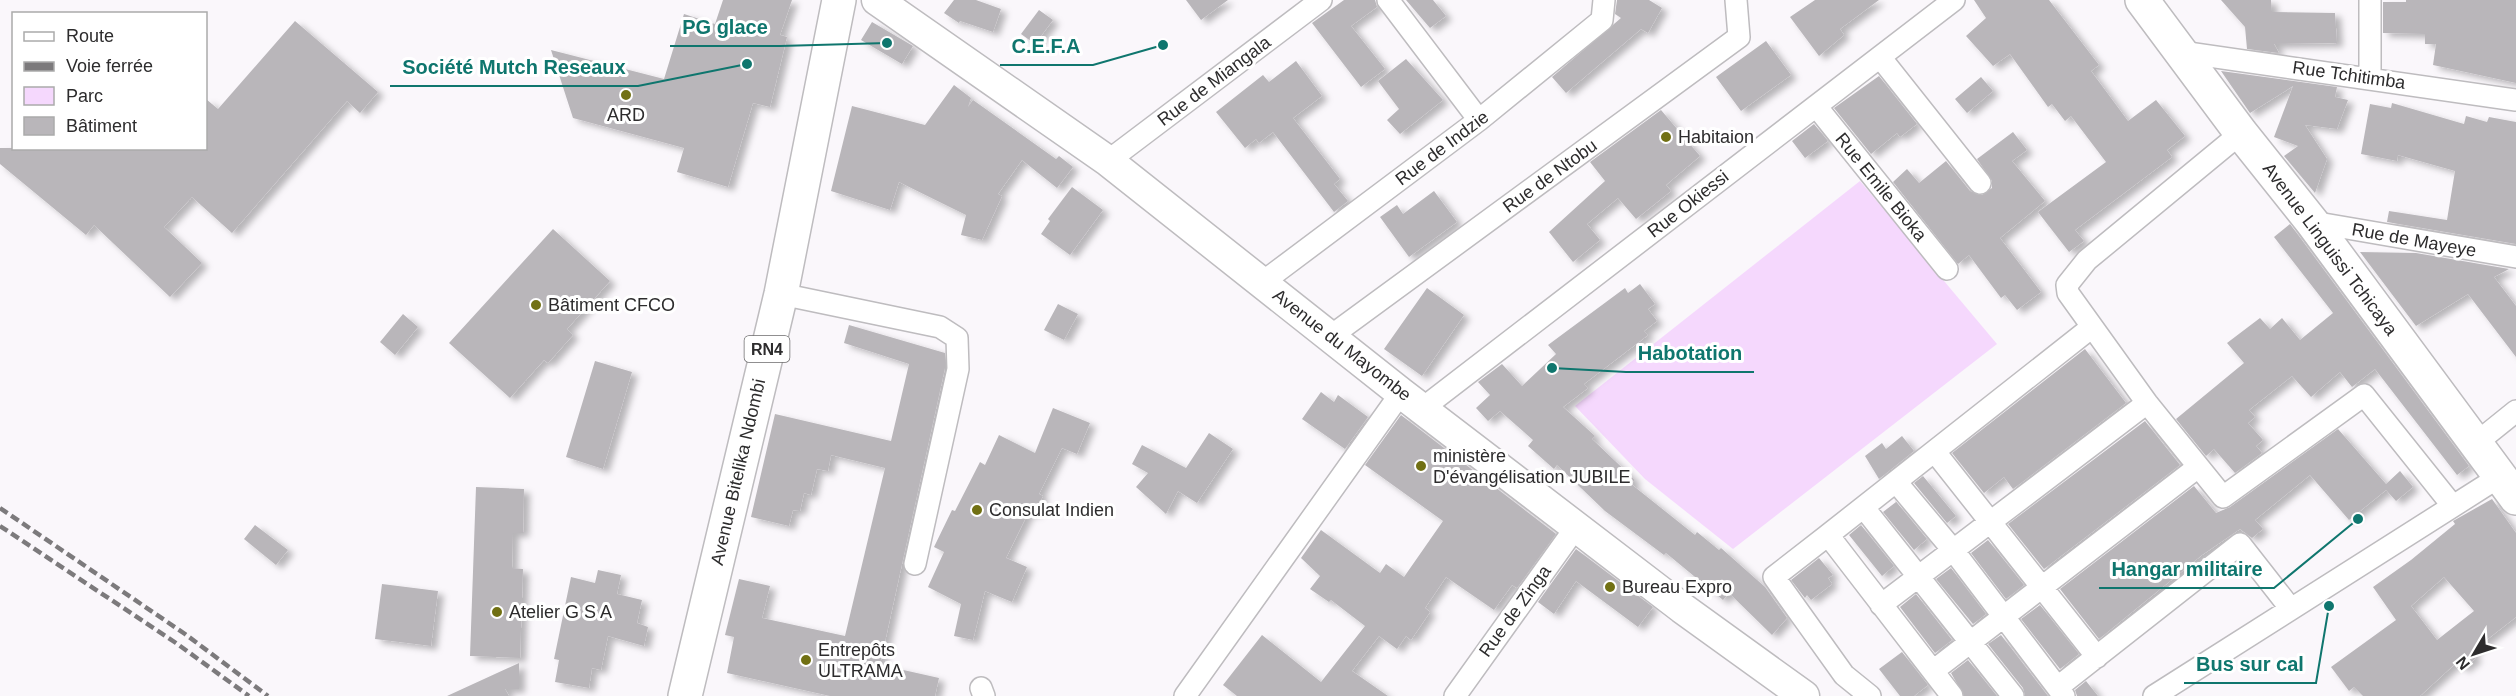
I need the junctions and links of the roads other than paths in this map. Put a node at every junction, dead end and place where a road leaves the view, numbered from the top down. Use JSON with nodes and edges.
{"nodes":[{"id":1,"x":838,"y":0,"type":"edge"},
{"id":2,"x":877,"y":0,"type":"edge"},
{"id":3,"x":1320,"y":0,"type":"edge"},
{"id":4,"x":1388,"y":0,"type":"edge"},
{"id":5,"x":1604,"y":0,"type":"edge"},
{"id":6,"x":1736,"y":0,"type":"edge"},
{"id":7,"x":1954,"y":0,"type":"edge"},
{"id":8,"x":2142,"y":0,"type":"edge"},
{"id":9,"x":2370,"y":0,"type":"edge"},
{"id":10,"x":1926,"y":8,"type":"edge"},
{"id":11,"x":2181,"y":52,"type":"junction"},
{"id":12,"x":1880,"y":57,"type":"junction"},
{"id":13,"x":2370,"y":78,"type":"junction"},
{"id":14,"x":2516,"y":100,"type":"edge"},
{"id":15,"x":1816,"y":106,"type":"junction"},
{"id":16,"x":1479,"y":120,"type":"junction"},
{"id":17,"x":2241,"y":133,"type":"junction"},
{"id":18,"x":1107,"y":161,"type":"junction"},
{"id":19,"x":1980,"y":183,"type":"dead end"},
{"id":20,"x":2312,"y":222,"type":"junction"},
{"id":21,"x":2516,"y":257,"type":"edge"},
{"id":22,"x":1947,"y":269,"type":"dead end"},
{"id":23,"x":1263,"y":282,"type":"junction"},
{"id":24,"x":781,"y":294,"type":"junction"},
{"id":25,"x":2092,"y":327,"type":"junction"},
{"id":26,"x":1331,"y":336,"type":"junction"},
{"id":27,"x":1412,"y":400,"type":"junction"},
{"id":28,"x":2147,"y":403,"type":"junction"},
{"id":29,"x":2516,"y":411,"type":"edge"},
{"id":30,"x":2475,"y":444,"type":"junction"},
{"id":31,"x":1935,"y":452,"type":"junction"},
{"id":32,"x":2198,"y":467,"type":"junction"},
{"id":33,"x":1897,"y":483,"type":"junction"},
{"id":34,"x":2508,"y":488,"type":"edge"},
{"id":35,"x":2452,"y":505,"type":"junction"},
{"id":36,"x":1864,"y":508,"type":"junction"},
{"id":37,"x":1990,"y":521,"type":"junction"},
{"id":38,"x":1576,"y":527,"type":"junction"},
{"id":39,"x":1828,"y":535,"type":"junction"},
{"id":40,"x":1953,"y":550,"type":"junction"},
{"id":41,"x":915,"y":564,"type":"dead end"},
{"id":42,"x":1918,"y":576,"type":"junction"},
{"id":43,"x":2043,"y":587,"type":"junction"},
{"id":44,"x":1881,"y":605,"type":"junction"},
{"id":45,"x":2291,"y":609,"type":"junction"},
{"id":46,"x":2004,"y":617,"type":"junction"},
{"id":47,"x":1970,"y":642,"type":"junction"},
{"id":48,"x":2097,"y":657,"type":"junction"},
{"id":49,"x":1933,"y":671,"type":"junction"},
{"id":50,"x":2061,"y":691,"type":"edge"},
{"id":51,"x":1946,"y":694,"type":"edge"},
{"id":52,"x":685,"y":696,"type":"edge"},
{"id":53,"x":1185,"y":696,"type":"edge"},
{"id":54,"x":1455,"y":696,"type":"edge"},
{"id":55,"x":1804,"y":696,"type":"edge"},
{"id":56,"x":1870,"y":696,"type":"edge"},
{"id":57,"x":2013,"y":696,"type":"edge"},
{"id":58,"x":2154,"y":696,"type":"edge"}],
"edges":[{"from":1,"to":24,"type":"main road","name":"Avenue Bitelika Ndombi","number":"RN4"},
{"from":2,"to":18,"type":"street","name":"Avenue du Mayombe"},
{"from":3,"to":18,"type":"street","name":"Rue de Miangala"},
{"from":4,"to":16,"type":"street"},
{"from":5,"to":16,"type":"street","name":"Rue de Indzie"},
{"from":6,"to":26,"type":"street","name":"Rue de Ntobu"},
{"from":7,"to":10,"type":"street","name":"Rue Okiessi"},
{"from":8,"to":11,"type":"main road","name":"Avenue Linguissi Tchicaya"},
{"from":9,"to":13,"type":"street"},
{"from":10,"to":12,"type":"street","name":"Rue Okiessi"},
{"from":11,"to":13,"type":"street","name":"Rue Tchitimba"},
{"from":11,"to":17,"type":"main road","name":"Avenue Linguissi Tchicaya"},
{"from":12,"to":15,"type":"street","name":"Rue Okiessi"},
{"from":12,"to":19,"type":"street"},
{"from":13,"to":14,"type":"street","name":"Rue Tchitimba"},
{"from":15,"to":22,"type":"street","name":"Rue Emile Bioka"},
{"from":15,"to":27,"type":"street","name":"Rue Okiessi"},
{"from":16,"to":23,"type":"street","name":"Rue de Indzie"},
{"from":17,"to":20,"type":"main road","name":"Avenue Linguissi Tchicaya"},
{"from":17,"to":25,"type":"street"},
{"from":18,"to":23,"type":"street","name":"Avenue du Mayombe"},
{"from":20,"to":21,"type":"street","name":"Rue de Mayeye"},
{"from":20,"to":30,"type":"main road","name":"Avenue Linguissi Tchicaya"},
{"from":23,"to":26,"type":"street","name":"Avenue du Mayombe"},
{"from":24,"to":41,"type":"street"},
{"from":24,"to":52,"type":"main road","name":"Avenue Bitelika Ndombi","number":"RN4"},
{"from":25,"to":28,"type":"street"},
{"from":25,"to":31,"type":"street"},
{"from":26,"to":27,"type":"street","name":"Avenue du Mayombe"},
{"from":27,"to":38,"type":"street","name":"Avenue du Mayombe"},
{"from":27,"to":53,"type":"street","name":"Rue Okiessi"},
{"from":28,"to":32,"type":"street"},
{"from":28,"to":37,"type":"street"},
{"from":29,"to":30,"type":"street"},
{"from":30,"to":34,"type":"main road","name":"Avenue Linguissi Tchicaya"},
{"from":31,"to":33,"type":"street"},
{"from":31,"to":37,"type":"street"},
{"from":32,"to":35,"type":"street"},
{"from":32,"to":43,"type":"street"},
{"from":33,"to":36,"type":"street"},
{"from":33,"to":40,"type":"street"},
{"from":34,"to":35,"type":"street"},
{"from":35,"to":45,"type":"street"},
{"from":36,"to":39,"type":"street"},
{"from":36,"to":42,"type":"street"},
{"from":37,"to":40,"type":"street"},
{"from":37,"to":43,"type":"street"},
{"from":38,"to":54,"type":"street","name":"Rue de Zinga"},
{"from":38,"to":55,"type":"street","name":"Avenue du Mayombe"},
{"from":39,"to":44,"type":"street"},
{"from":39,"to":56,"type":"street"},
{"from":40,"to":42,"type":"street"},
{"from":40,"to":46,"type":"street"},
{"from":42,"to":44,"type":"street"},
{"from":42,"to":47,"type":"street"},
{"from":43,"to":46,"type":"street"},
{"from":43,"to":48,"type":"street"},
{"from":44,"to":49,"type":"street"},
{"from":45,"to":48,"type":"street"},
{"from":45,"to":58,"type":"street"},
{"from":46,"to":47,"type":"street"},
{"from":46,"to":50,"type":"street"},
{"from":47,"to":49,"type":"street"},
{"from":47,"to":57,"type":"street"},
{"from":48,"to":50,"type":"street"},
{"from":49,"to":51,"type":"street"}]}
